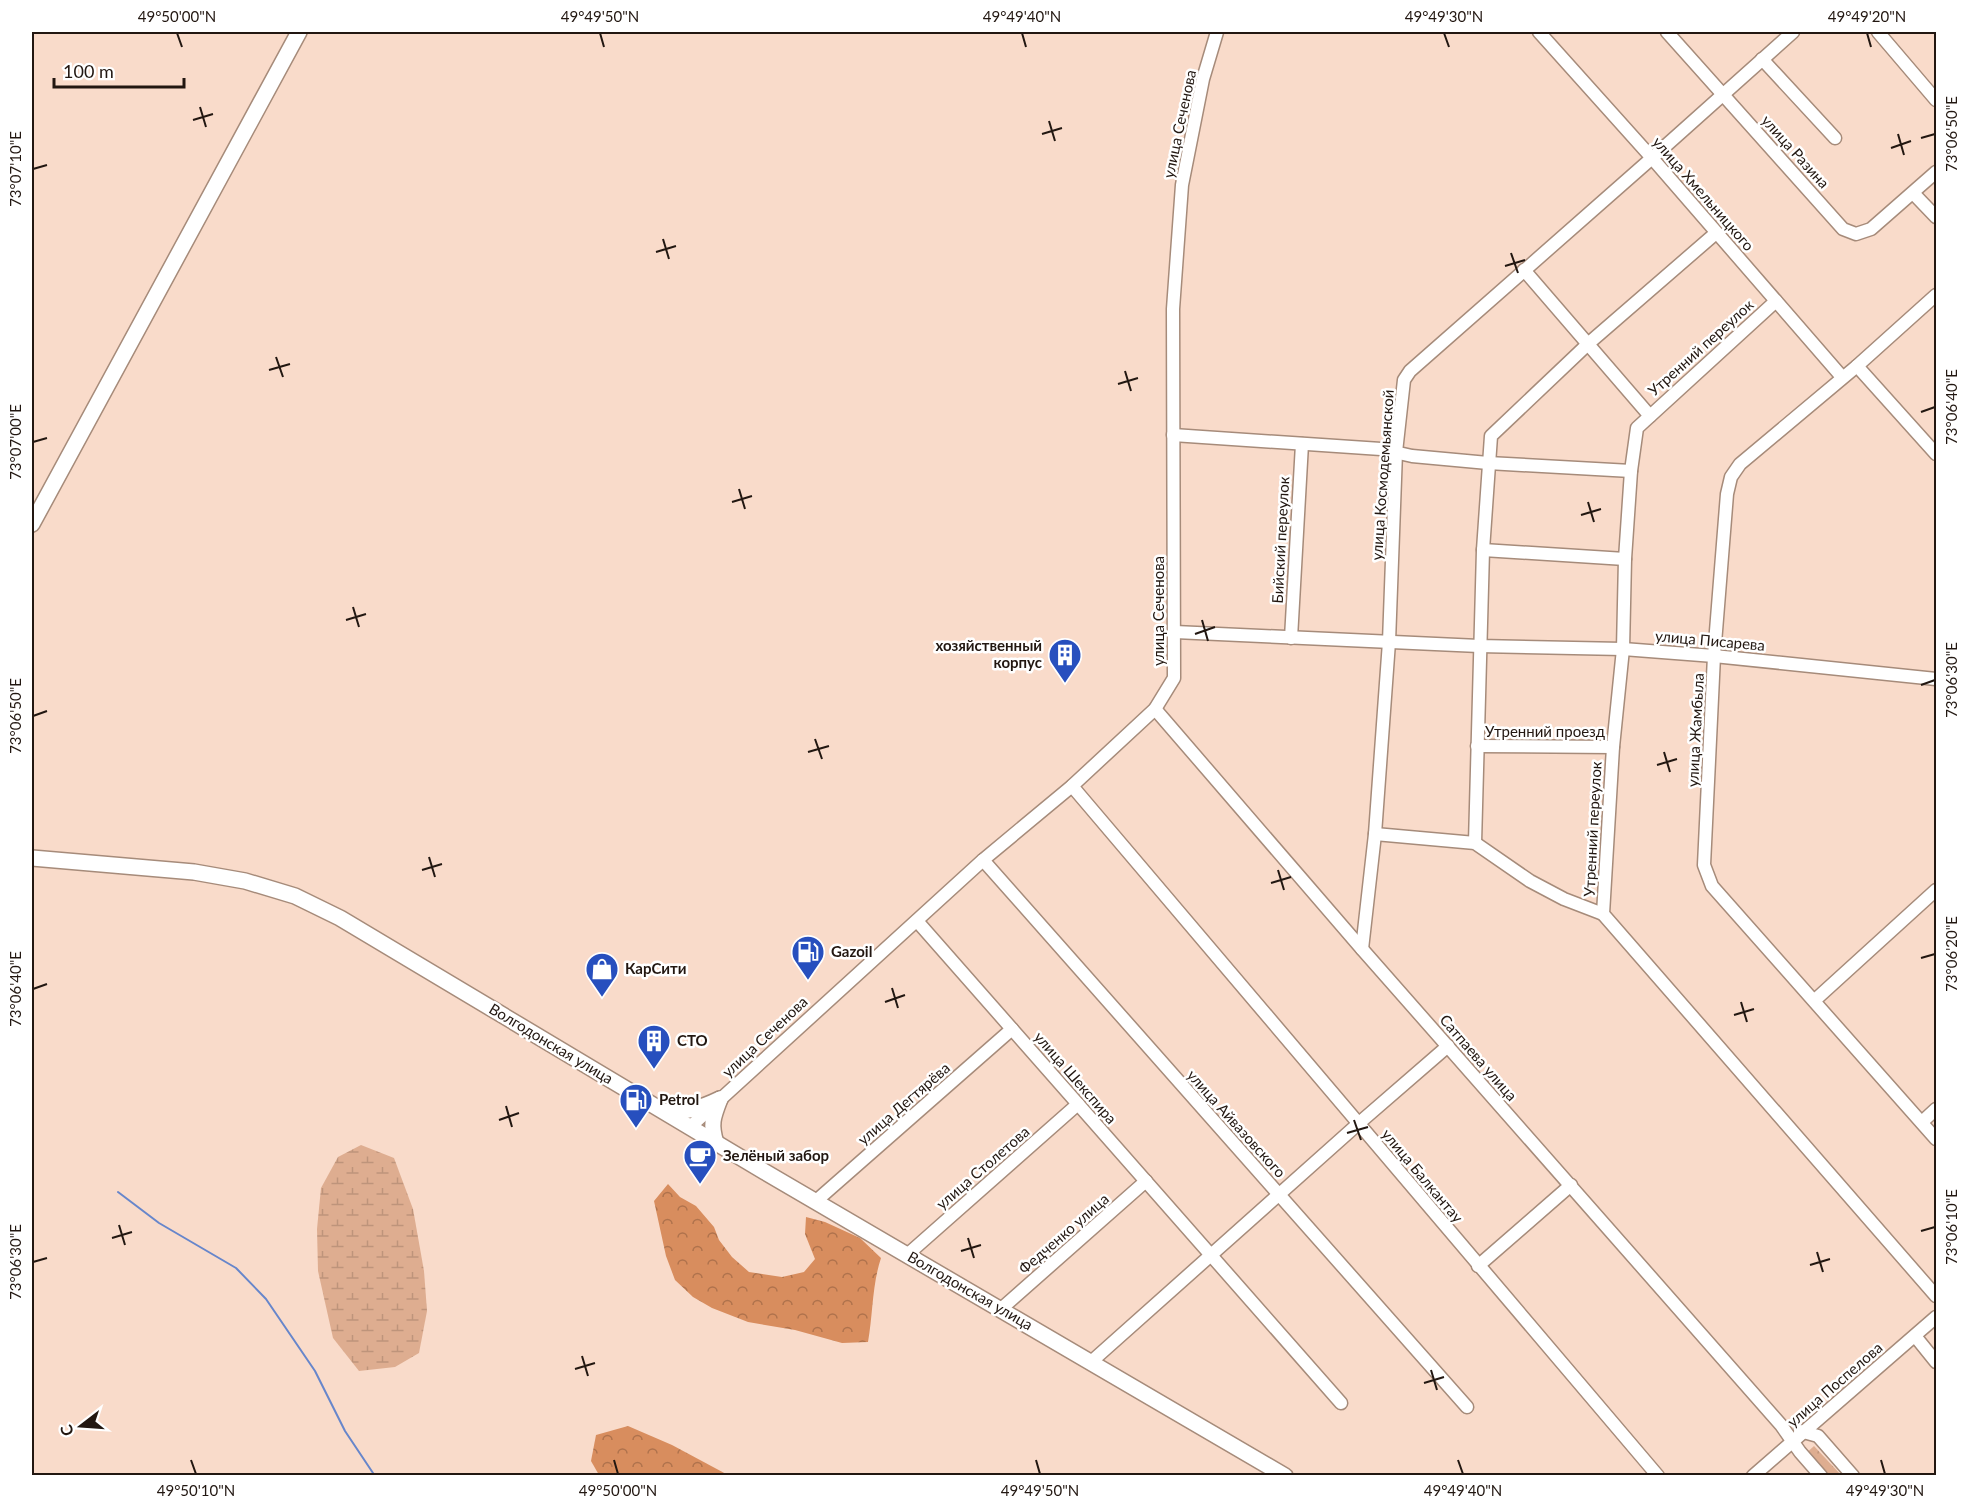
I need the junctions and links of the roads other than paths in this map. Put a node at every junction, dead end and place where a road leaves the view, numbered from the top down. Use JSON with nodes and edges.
{"nodes":[{"id":1,"x":299,"y":32,"type":"edge"},
{"id":2,"x":1217,"y":32,"type":"edge"},
{"id":3,"x":1539,"y":32,"type":"edge"},
{"id":4,"x":1667,"y":32,"type":"edge"},
{"id":5,"x":1793,"y":32,"type":"edge"},
{"id":6,"x":1878,"y":32,"type":"edge"},
{"id":7,"x":1762,"y":59,"type":"junction"},
{"id":8,"x":1723,"y":95,"type":"junction"},
{"id":9,"x":1936,"y":100,"type":"edge"},
{"id":10,"x":1835,"y":138,"type":"dead end"},
{"id":11,"x":1653,"y":158,"type":"junction"},
{"id":12,"x":1936,"y":172,"type":"edge"},
{"id":13,"x":1913,"y":193,"type":"junction"},
{"id":14,"x":1936,"y":217,"type":"edge"},
{"id":15,"x":1716,"y":233,"type":"junction"},
{"id":16,"x":1524,"y":270,"type":"junction"},
{"id":17,"x":1936,"y":295,"type":"edge"},
{"id":18,"x":1776,"y":301,"type":"junction"},
{"id":19,"x":1589,"y":344,"type":"junction"},
{"id":20,"x":1857,"y":366,"type":"junction"},
{"id":21,"x":1842,"y":377,"type":"junction"},
{"id":22,"x":1650,"y":416,"type":"junction"},
{"id":23,"x":1173,"y":435,"type":"junction"},
{"id":24,"x":1302,"y":444,"type":"junction"},
{"id":25,"x":1396,"y":452,"type":"junction"},
{"id":26,"x":1936,"y":454,"type":"edge"},
{"id":27,"x":1488,"y":463,"type":"junction"},
{"id":28,"x":1631,"y":471,"type":"junction"},
{"id":29,"x":32,"y":524,"type":"edge"},
{"id":30,"x":1483,"y":550,"type":"junction"},
{"id":31,"x":1625,"y":559,"type":"junction"},
{"id":32,"x":1175,"y":632,"type":"junction"},
{"id":33,"x":1291,"y":638,"type":"junction"},
{"id":34,"x":1389,"y":642,"type":"junction"},
{"id":35,"x":1479,"y":646,"type":"junction"},
{"id":36,"x":1623,"y":649,"type":"junction"},
{"id":37,"x":1714,"y":656,"type":"junction"},
{"id":38,"x":1936,"y":679,"type":"edge"},
{"id":39,"x":1155,"y":709,"type":"junction"},
{"id":40,"x":1477,"y":747,"type":"junction"},
{"id":41,"x":1613,"y":747,"type":"junction"},
{"id":42,"x":1072,"y":786,"type":"junction"},
{"id":43,"x":1375,"y":834,"type":"junction"},
{"id":44,"x":1475,"y":843,"type":"junction"},
{"id":45,"x":32,"y":858,"type":"edge"},
{"id":46,"x":983,"y":860,"type":"junction"},
{"id":47,"x":1936,"y":890,"type":"edge"},
{"id":48,"x":1603,"y":914,"type":"junction"},
{"id":49,"x":917,"y":921,"type":"junction"},
{"id":50,"x":1362,"y":949,"type":"junction"},
{"id":51,"x":1815,"y":1000,"type":"junction"},
{"id":52,"x":1012,"y":1029,"type":"junction"},
{"id":53,"x":1448,"y":1046,"type":"junction"},
{"id":54,"x":720,"y":1099,"type":"junction"},
{"id":55,"x":1078,"y":1104,"type":"junction"},
{"id":56,"x":1936,"y":1109,"type":"edge"},
{"id":57,"x":662,"y":1111,"type":"junction"},
{"id":58,"x":1922,"y":1122,"type":"junction"},
{"id":59,"x":1358,"y":1124,"type":"junction"},
{"id":60,"x":690,"y":1127,"type":"junction"},
{"id":61,"x":1936,"y":1139,"type":"edge"},
{"id":62,"x":716,"y":1143,"type":"junction"},
{"id":63,"x":1146,"y":1181,"type":"junction"},
{"id":64,"x":1571,"y":1185,"type":"junction"},
{"id":65,"x":1278,"y":1194,"type":"junction"},
{"id":66,"x":816,"y":1201,"type":"junction"},
{"id":67,"x":1210,"y":1254,"type":"junction"},
{"id":68,"x":907,"y":1255,"type":"junction"},
{"id":69,"x":1479,"y":1266,"type":"junction"},
{"id":70,"x":1936,"y":1296,"type":"edge"},
{"id":71,"x":1001,"y":1309,"type":"junction"},
{"id":72,"x":1936,"y":1317,"type":"edge"},
{"id":73,"x":1915,"y":1336,"type":"junction"},
{"id":74,"x":1091,"y":1362,"type":"junction"},
{"id":75,"x":1936,"y":1362,"type":"edge"},
{"id":76,"x":1341,"y":1403,"type":"dead end"},
{"id":77,"x":1467,"y":1407,"type":"dead end"},
{"id":78,"x":1781,"y":1425,"type":"junction"},
{"id":79,"x":1805,"y":1432,"type":"junction"},
{"id":80,"x":1792,"y":1442,"type":"junction"},
{"id":81,"x":1286,"y":1476,"type":"edge"},
{"id":82,"x":1658,"y":1476,"type":"edge"},
{"id":83,"x":1753,"y":1476,"type":"edge"},
{"id":84,"x":1821,"y":1476,"type":"edge"},
{"id":85,"x":1853,"y":1476,"type":"edge"}],
"edges":[{"from":1,"to":29,"type":"main road"},
{"from":2,"to":23,"type":"street","name":"улица Сеченова"},
{"from":3,"to":11,"type":"street","name":"улица Хмельницкого"},
{"from":4,"to":8,"type":"street","name":"улица Разина"},
{"from":5,"to":7,"type":"street","name":"улица Космодемьянской"},
{"from":6,"to":9,"type":"street"},
{"from":7,"to":8,"type":"street","name":"улица Космодемьянской"},
{"from":7,"to":10,"type":"street"},
{"from":8,"to":11,"type":"street","name":"улица Космодемьянской"},
{"from":8,"to":13,"type":"street","name":"улица Разина"},
{"from":11,"to":15,"type":"street","name":"улица Хмельницкого"},
{"from":11,"to":16,"type":"street","name":"улица Космодемьянской"},
{"from":12,"to":13,"type":"street","name":"улица Разина"},
{"from":13,"to":14,"type":"street"},
{"from":15,"to":18,"type":"street","name":"улица Хмельницкого"},
{"from":15,"to":19,"type":"street"},
{"from":16,"to":19,"type":"street"},
{"from":16,"to":25,"type":"street","name":"улица Космодемьянской"},
{"from":17,"to":20,"type":"street","name":"улица Жамбыла"},
{"from":18,"to":21,"type":"street","name":"улица Хмельницкого"},
{"from":18,"to":22,"type":"street","name":"Утренний переулок"},
{"from":19,"to":22,"type":"street"},
{"from":19,"to":27,"type":"street"},
{"from":20,"to":21,"type":"street","name":"улица Жамбыла"},
{"from":20,"to":26,"type":"street"},
{"from":21,"to":37,"type":"street","name":"улица Жамбыла"},
{"from":22,"to":28,"type":"street","name":"Утренний переулок"},
{"from":23,"to":24,"type":"street"},
{"from":23,"to":32,"type":"street","name":"улица Сеченова"},
{"from":24,"to":25,"type":"street"},
{"from":24,"to":33,"type":"street","name":"Бийский переулок"},
{"from":25,"to":27,"type":"street"},
{"from":25,"to":34,"type":"street","name":"улица Космодемьянской"},
{"from":27,"to":28,"type":"street"},
{"from":27,"to":30,"type":"street"},
{"from":28,"to":31,"type":"street","name":"Утренний переулок"},
{"from":30,"to":31,"type":"street"},
{"from":30,"to":35,"type":"street"},
{"from":31,"to":36,"type":"street","name":"Утренний переулок"},
{"from":32,"to":33,"type":"street","name":"улица Писарева"},
{"from":32,"to":39,"type":"street","name":"улица Сеченова"},
{"from":33,"to":34,"type":"street","name":"улица Писарева"},
{"from":34,"to":35,"type":"street","name":"улица Писарева"},
{"from":34,"to":43,"type":"street","name":"улица Космодемьянской"},
{"from":35,"to":36,"type":"street","name":"улица Писарева"},
{"from":35,"to":40,"type":"street"},
{"from":36,"to":37,"type":"street","name":"улица Писарева"},
{"from":36,"to":41,"type":"street","name":"Утренний переулок"},
{"from":37,"to":38,"type":"street","name":"улица Писарева"},
{"from":37,"to":51,"type":"street","name":"улица Жамбыла"},
{"from":39,"to":42,"type":"street","name":"улица Сеченова"},
{"from":39,"to":50,"type":"street","name":"Сатпаева улица"},
{"from":40,"to":41,"type":"street","name":"Утренний проезд"},
{"from":40,"to":44,"type":"street"},
{"from":41,"to":48,"type":"street","name":"Утренний переулок"},
{"from":42,"to":46,"type":"street","name":"улица Сеченова"},
{"from":42,"to":59,"type":"street","name":"улица Балкантау"},
{"from":43,"to":44,"type":"street"},
{"from":43,"to":50,"type":"street","name":"улица Космодемьянской"},
{"from":44,"to":48,"type":"street"},
{"from":45,"to":57,"type":"main road","name":"Волгодонская улица"},
{"from":46,"to":49,"type":"street","name":"улица Сеченова"},
{"from":46,"to":65,"type":"street","name":"улица Айвазовского"},
{"from":47,"to":51,"type":"street"},
{"from":48,"to":70,"type":"street","name":"Утренний переулок"},
{"from":49,"to":52,"type":"street","name":"улица Шекспира"},
{"from":49,"to":54,"type":"street","name":"улица Сеченова"},
{"from":50,"to":53,"type":"street","name":"Сатпаева улица"},
{"from":51,"to":58,"type":"street","name":"улица Жамбыла"},
{"from":52,"to":55,"type":"street","name":"улица Шекспира"},
{"from":52,"to":66,"type":"street","name":"улица Дегтярёва"},
{"from":53,"to":59,"type":"street"},
{"from":53,"to":64,"type":"street","name":"Сатпаева улица"},
{"from":54,"to":57,"type":"main road"},
{"from":54,"to":60,"type":"street","name":"улица Сеченова"},
{"from":54,"to":62,"type":"main road"},
{"from":55,"to":63,"type":"street","name":"улица Шекспира"},
{"from":55,"to":68,"type":"street","name":"улица Столетова"},
{"from":56,"to":58,"type":"street"},
{"from":57,"to":60,"type":"main road","name":"Волгодонская улица"},
{"from":58,"to":61,"type":"street","name":"улица Жамбыла"},
{"from":59,"to":65,"type":"street"},
{"from":59,"to":69,"type":"street","name":"улица Балкантау"},
{"from":60,"to":62,"type":"main road","name":"Волгодонская улица"},
{"from":62,"to":66,"type":"main road","name":"Волгодонская улица"},
{"from":63,"to":67,"type":"street","name":"улица Шекспира"},
{"from":63,"to":71,"type":"street","name":"Федченко улица"},
{"from":64,"to":69,"type":"street"},
{"from":64,"to":78,"type":"street","name":"Сатпаева улица"},
{"from":65,"to":67,"type":"street"},
{"from":65,"to":77,"type":"street","name":"улица Айвазовского"},
{"from":66,"to":68,"type":"main road","name":"Волгодонская улица"},
{"from":67,"to":74,"type":"street"},
{"from":67,"to":76,"type":"street","name":"улица Шекспира"},
{"from":68,"to":71,"type":"main road","name":"Волгодонская улица"},
{"from":69,"to":82,"type":"street","name":"улица Балкантау"},
{"from":71,"to":74,"type":"main road","name":"Волгодонская улица"},
{"from":72,"to":73,"type":"street","name":"улица Поспелова"},
{"from":73,"to":75,"type":"street"},
{"from":73,"to":79,"type":"street","name":"улица Поспелова"},
{"from":74,"to":81,"type":"main road","name":"Волгодонская улица"},
{"from":78,"to":79,"type":"street"},
{"from":78,"to":80,"type":"street","name":"Сатпаева улица"},
{"from":79,"to":80,"type":"street","name":"улица Поспелова"},
{"from":79,"to":85,"type":"street"},
{"from":80,"to":83,"type":"street","name":"улица Поспелова"},
{"from":80,"to":84,"type":"street","name":"Сатпаева улица"}]}
